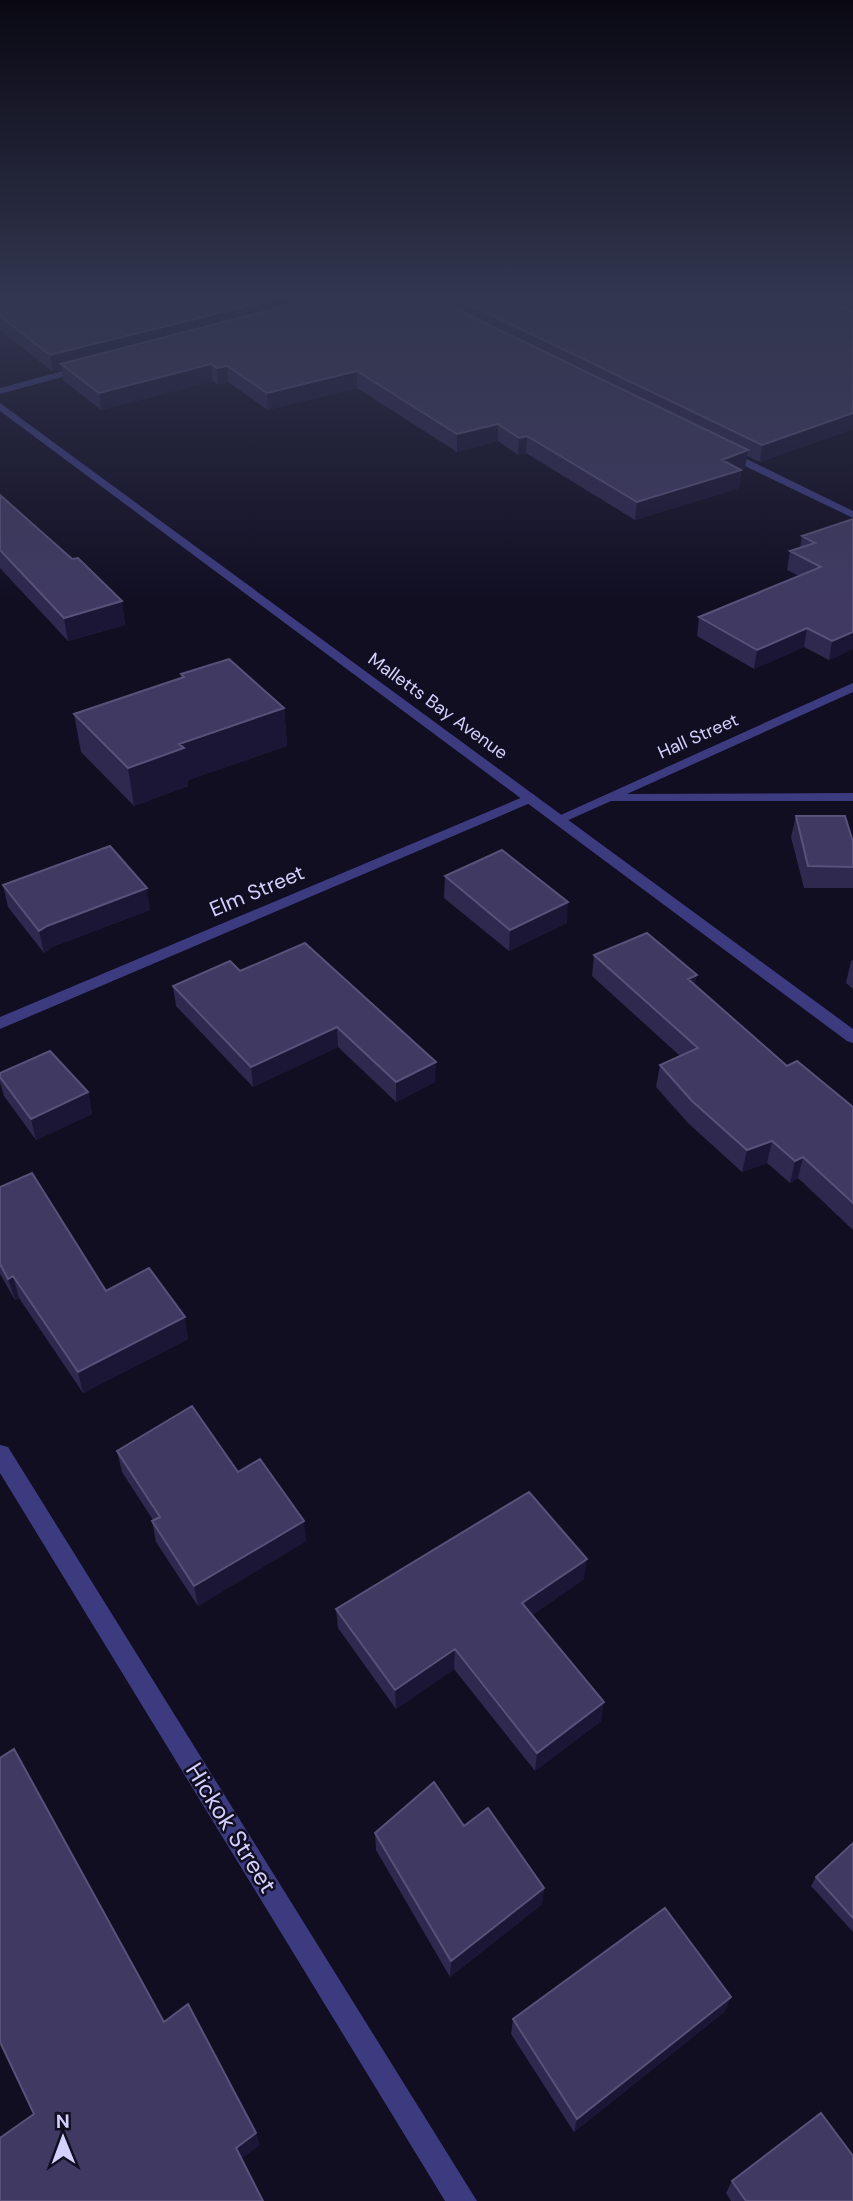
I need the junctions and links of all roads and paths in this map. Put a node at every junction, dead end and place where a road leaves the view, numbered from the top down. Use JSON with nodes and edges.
{"nodes":[{"id":1,"x":0,"y":406,"type":"edge"},
{"id":2,"x":717,"y":448,"type":"edge"},
{"id":3,"x":853,"y":515,"type":"edge"},
{"id":4,"x":853,"y":687,"type":"edge"},
{"id":5,"x":853,"y":797,"type":"edge"},
{"id":6,"x":530,"y":798,"type":"junction"},
{"id":7,"x":609,"y":798,"type":"junction"},
{"id":8,"x":559,"y":819,"type":"junction"},
{"id":9,"x":0,"y":1023,"type":"edge"},
{"id":10,"x":853,"y":1037,"type":"edge"},
{"id":11,"x":0,"y":1454,"type":"edge"},
{"id":12,"x":461,"y":2201,"type":"edge"}],
"edges":[{"from":1,"to":6,"type":"street","name":"Malletts Bay Avenue"},
{"from":2,"to":3,"type":"street"},
{"from":4,"to":7,"type":"street","name":"Hall Street"},
{"from":5,"to":7,"type":"street"},
{"from":6,"to":8,"type":"street","name":"Malletts Bay Avenue"},
{"from":6,"to":9,"type":"street","name":"Elm Street"},
{"from":7,"to":8,"type":"street","name":"Hall Street"},
{"from":8,"to":10,"type":"street","name":"Malletts Bay Avenue"},
{"from":11,"to":12,"type":"street","name":"Hickok Street"}]}
